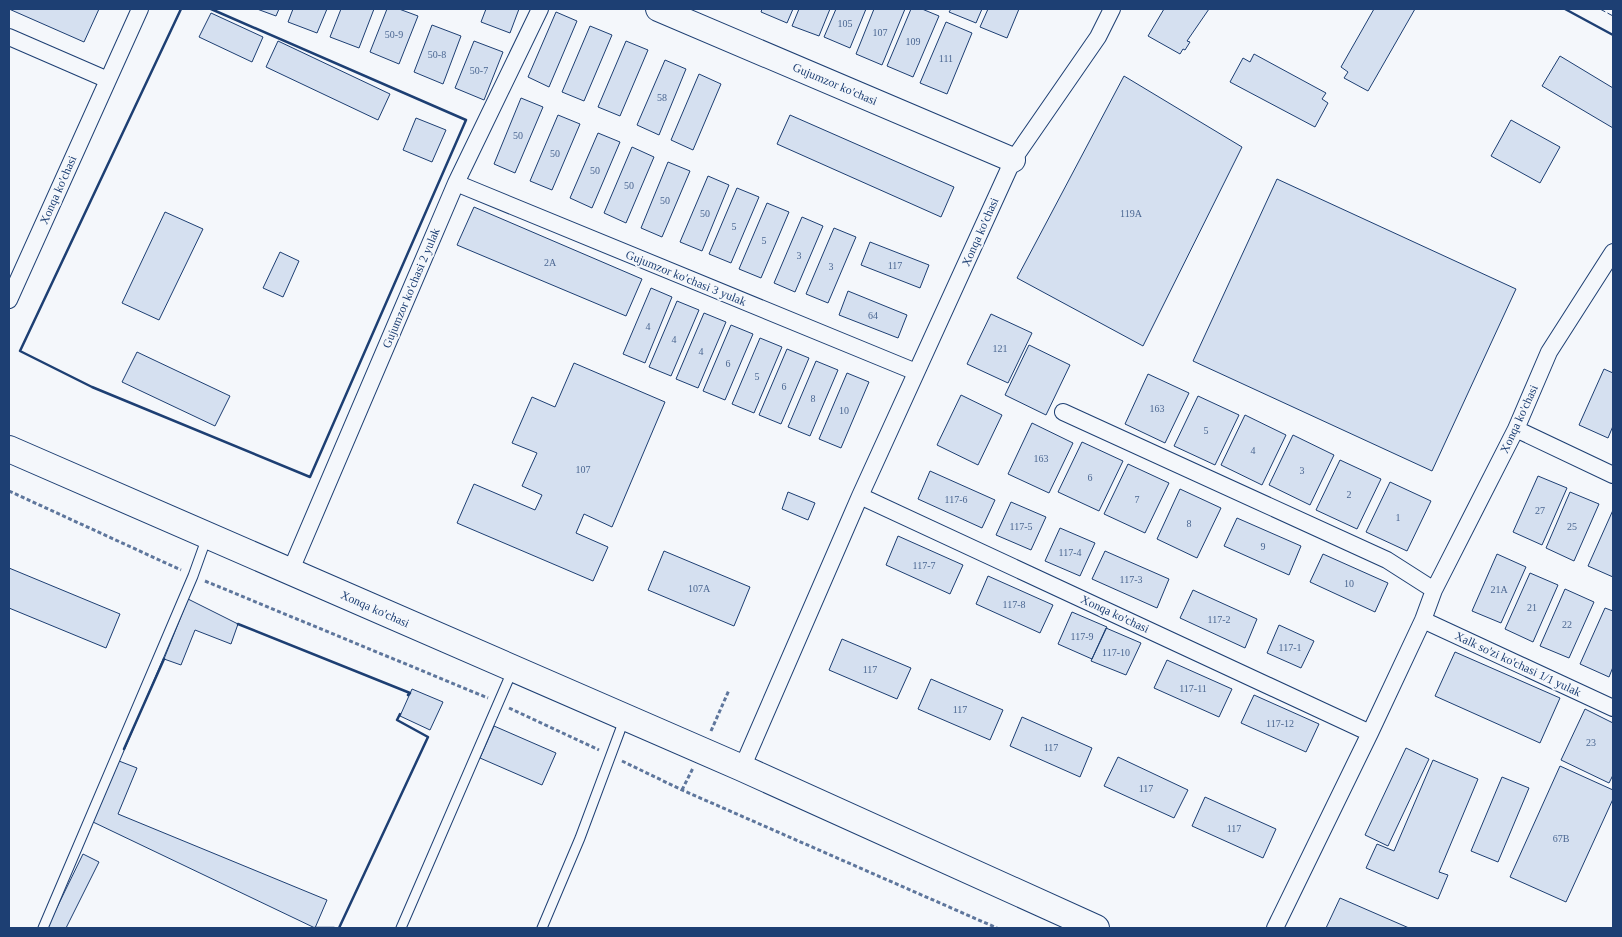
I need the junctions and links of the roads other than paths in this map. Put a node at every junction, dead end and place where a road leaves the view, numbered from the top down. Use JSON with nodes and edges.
{"nodes":[{"id":1,"x":140,"y":9,"type":"edge"},
{"id":2,"x":540,"y":9,"type":"edge"},
{"id":3,"x":658,"y":9,"type":"edge"},
{"id":4,"x":1112,"y":9,"type":"edge"},
{"id":5,"x":9,"y":36,"type":"edge"},
{"id":6,"x":108,"y":80,"type":"junction"},
{"id":7,"x":1013,"y":160,"type":"junction"},
{"id":8,"x":456,"y":183,"type":"junction"},
{"id":9,"x":1612,"y":258,"type":"edge"},
{"id":10,"x":9,"y":300,"type":"edge"},
{"id":11,"x":916,"y":372,"type":"junction"},
{"id":12,"x":1063,"y":412,"type":"dead end"},
{"id":13,"x":1516,"y":429,"type":"junction"},
{"id":14,"x":9,"y":449,"type":"edge"},
{"id":15,"x":1613,"y":475,"type":"edge"},
{"id":16,"x":860,"y":496,"type":"junction"},
{"id":17,"x":208,"y":536,"type":"junction"},
{"id":18,"x":290,"y":572,"type":"junction"},
{"id":19,"x":1434,"y":590,"type":"junction"},
{"id":20,"x":1422,"y":620,"type":"junction"},
{"id":21,"x":513,"y":669,"type":"junction"},
{"id":22,"x":1613,"y":708,"type":"edge"},
{"id":23,"x":625,"y":717,"type":"junction"},
{"id":24,"x":1370,"y":733,"type":"junction"},
{"id":25,"x":742,"y":768,"type":"junction"},
{"id":26,"x":43,"y":928,"type":"edge"},
{"id":27,"x":402,"y":928,"type":"edge"},
{"id":28,"x":542,"y":928,"type":"edge"},
{"id":29,"x":1096,"y":928,"type":"edge"},
{"id":30,"x":1275,"y":928,"type":"edge"}],
"edges":[{"from":1,"to":6,"type":"street","name":"Xonqa ko'chasi"},
{"from":2,"to":8,"type":"street","name":"Gujumzor ko'chasi 2 yulak"},
{"from":3,"to":7,"type":"street","name":"Gujumzor ko'chasi"},
{"from":4,"to":7,"type":"street","name":"Xonqa ko'chasi"},
{"from":5,"to":6,"type":"street"},
{"from":6,"to":10,"type":"street","name":"Xonqa ko'chasi"},
{"from":7,"to":11,"type":"street","name":"Xonqa ko'chasi"},
{"from":8,"to":11,"type":"street","name":"Gujumzor ko'chasi 3 yulak"},
{"from":8,"to":18,"type":"street","name":"Gujumzor ko'chasi 2 yulak"},
{"from":9,"to":13,"type":"street","name":"Xonqa ko'chasi"},
{"from":11,"to":16,"type":"street","name":"Xonqa ko'chasi"},
{"from":12,"to":19,"type":"street"},
{"from":13,"to":15,"type":"street"},
{"from":13,"to":19,"type":"street","name":"Xonqa ko'chasi"},
{"from":14,"to":17,"type":"main road","name":"Xonqa ko'chasi"},
{"from":16,"to":24,"type":"street","name":"Xonqa ko'chasi"},
{"from":16,"to":25,"type":"street","name":"Xonqa ko'chasi"},
{"from":17,"to":18,"type":"main road","name":"Xonqa ko'chasi"},
{"from":17,"to":26,"type":"lane"},
{"from":18,"to":21,"type":"main road","name":"Xonqa ko'chasi"},
{"from":19,"to":20,"type":"street","name":"Xonqa ko'chasi"},
{"from":20,"to":22,"type":"street","name":"Xalk so'zi ko'chasi 1/1 yulak"},
{"from":20,"to":24,"type":"street","name":"Xonqa ko'chasi"},
{"from":21,"to":23,"type":"main road","name":"Xonqa ko'chasi"},
{"from":21,"to":27,"type":"lane"},
{"from":23,"to":25,"type":"main road","name":"Xonqa ko'chasi"},
{"from":23,"to":28,"type":"lane"},
{"from":24,"to":30,"type":"street","name":"Xonqa ko'chasi"},
{"from":25,"to":29,"type":"main road","name":"Xonqa ko'chasi"}]}
